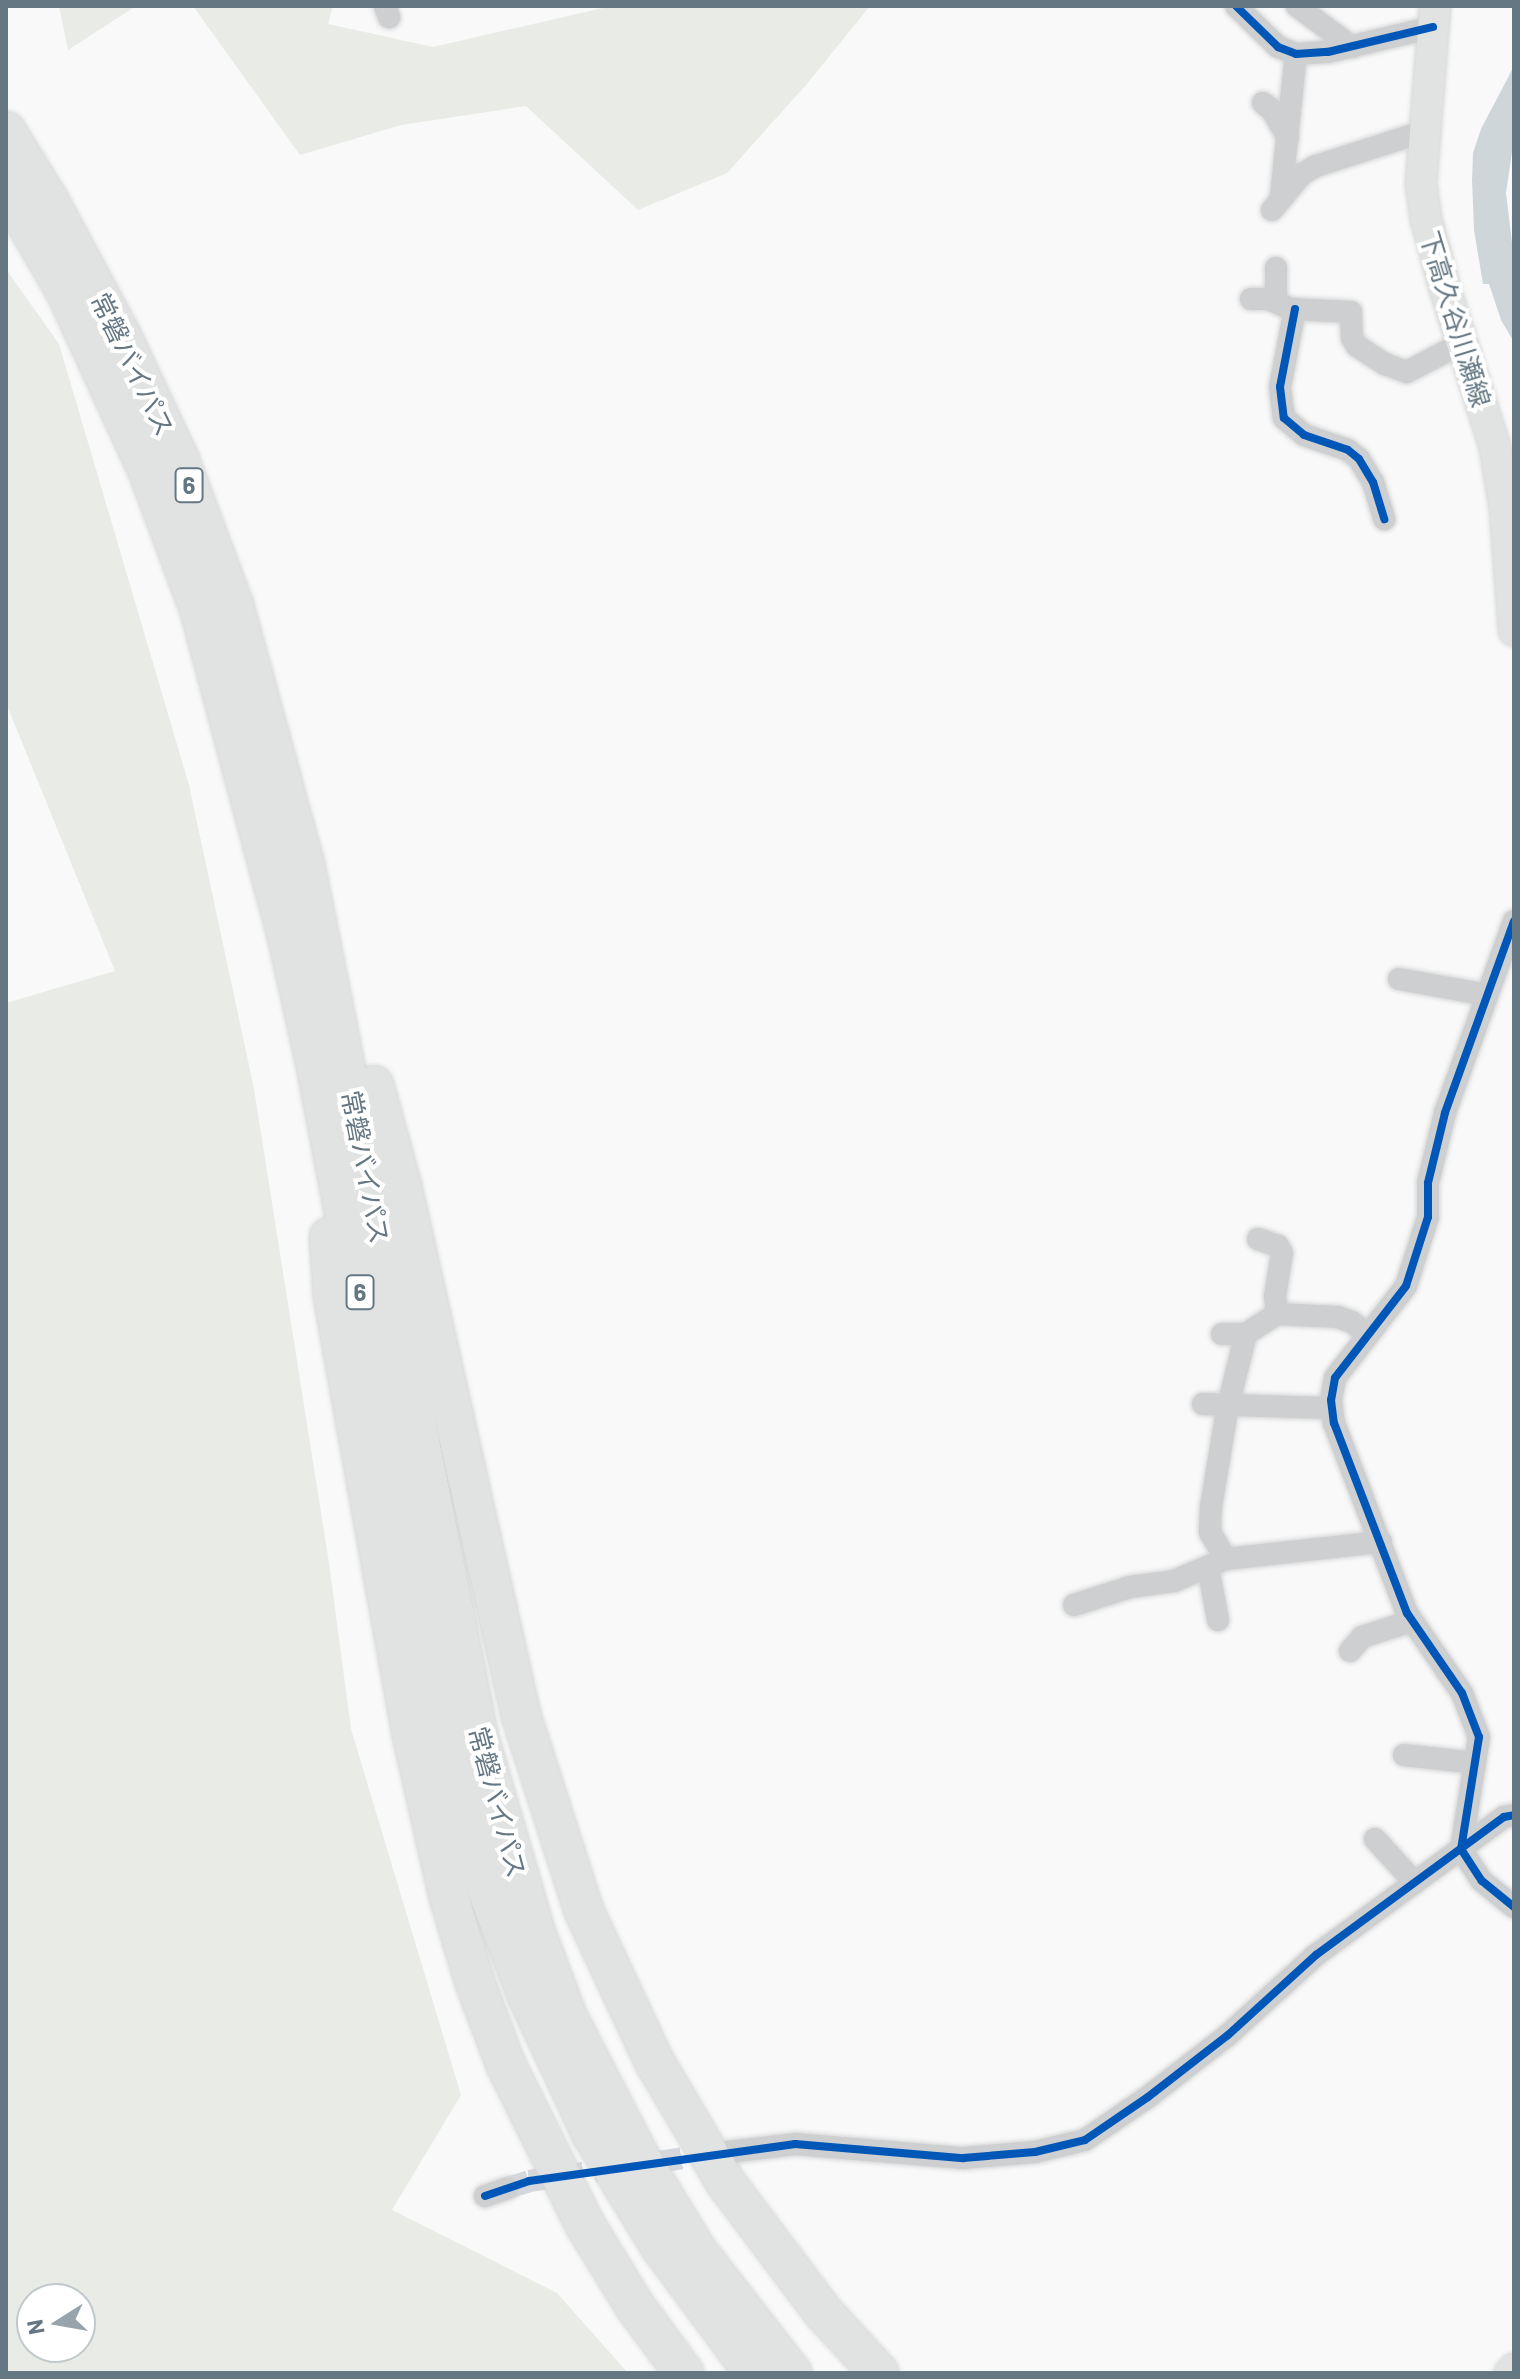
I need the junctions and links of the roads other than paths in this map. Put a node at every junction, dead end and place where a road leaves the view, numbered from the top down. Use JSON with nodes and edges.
{"nodes":[{"id":1,"x":1236,"y":6,"type":"edge"},
{"id":2,"x":1297,"y":6,"type":"edge"},
{"id":3,"x":1434,"y":17,"type":"edge"},
{"id":4,"x":1352,"y":47,"type":"junction"},
{"id":5,"x":1296,"y":54,"type":"junction"},
{"id":6,"x":1263,"y":103,"type":"dead end"},
{"id":7,"x":6,"y":131,"type":"edge"},
{"id":8,"x":1422,"y":132,"type":"junction"},
{"id":9,"x":1288,"y":139,"type":"junction"},
{"id":10,"x":6,"y":188,"type":"edge"},
{"id":11,"x":1276,"y":268,"type":"dead end"},
{"id":12,"x":1251,"y":299,"type":"dead end"},
{"id":13,"x":1286,"y":306,"type":"junction"},
{"id":14,"x":1464,"y":342,"type":"junction"},
{"id":15,"x":1384,"y":519,"type":"dead end"},
{"id":16,"x":1514,"y":631,"type":"edge"},
{"id":17,"x":305,"y":865,"type":"junction"},
{"id":18,"x":1514,"y":921,"type":"edge"},
{"id":19,"x":1399,"y":979,"type":"dead end"},
{"id":20,"x":1487,"y":995,"type":"junction"},
{"id":21,"x":315,"y":1061,"type":"junction"},
{"id":22,"x":1258,"y":1239,"type":"dead end"},
{"id":23,"x":1277,"y":1314,"type":"junction"},
{"id":24,"x":1222,"y":1334,"type":"dead end"},
{"id":25,"x":1246,"y":1334,"type":"junction"},
{"id":26,"x":1367,"y":1334,"type":"junction"},
{"id":27,"x":1203,"y":1404,"type":"dead end"},
{"id":28,"x":1228,"y":1406,"type":"junction"},
{"id":29,"x":1332,"y":1408,"type":"junction"},
{"id":30,"x":1381,"y":1542,"type":"junction"},
{"id":31,"x":1217,"y":1563,"type":"junction"},
{"id":32,"x":1074,"y":1605,"type":"dead end"},
{"id":33,"x":1218,"y":1620,"type":"dead end"},
{"id":34,"x":1412,"y":1621,"type":"junction"},
{"id":35,"x":1350,"y":1651,"type":"dead end"},
{"id":36,"x":1404,"y":1755,"type":"dead end"},
{"id":37,"x":1475,"y":1763,"type":"junction"},
{"id":38,"x":1514,"y":1815,"type":"edge"},
{"id":39,"x":1375,"y":1839,"type":"dead end"},
{"id":40,"x":1461,"y":1849,"type":"junction"},
{"id":41,"x":1415,"y":1883,"type":"junction"},
{"id":42,"x":1514,"y":1907,"type":"edge"},
{"id":43,"x":728,"y":2152,"type":"tunnel mouth"},
{"id":44,"x":508,"y":2188,"type":"tunnel mouth"},
{"id":45,"x":485,"y":2196,"type":"dead end"},
{"id":46,"x":684,"y":2373,"type":"edge"},
{"id":47,"x":754,"y":2373,"type":"edge"},
{"id":48,"x":792,"y":2373,"type":"edge"},
{"id":49,"x":879,"y":2373,"type":"edge"}],
"edges":[{"from":1,"to":5,"type":"street"},
{"from":2,"to":4,"type":"street"},
{"from":3,"to":4,"type":"street"},
{"from":3,"to":8,"type":"main road","name":"下高久谷川瀬線"},
{"from":4,"to":5,"type":"street"},
{"from":5,"to":9,"type":"street"},
{"from":6,"to":9,"type":"street"},
{"from":7,"to":17,"type":"highway","name":"常磐バイパス","number":"6"},
{"from":8,"to":9,"type":"street"},
{"from":8,"to":14,"type":"main road","name":"下高久谷川瀬線"},
{"from":10,"to":21,"type":"highway","name":"常磐バイパス","number":"6"},
{"from":11,"to":13,"type":"street"},
{"from":12,"to":13,"type":"street"},
{"from":13,"to":14,"type":"street"},
{"from":13,"to":15,"type":"street"},
{"from":14,"to":16,"type":"main road","name":"下高久谷川瀬線"},
{"from":17,"to":48,"type":"highway","name":"常磐バイパス","number":"6"},
{"from":17,"to":49,"type":"highway"},
{"from":18,"to":20,"type":"street"},
{"from":19,"to":20,"type":"street"},
{"from":20,"to":26,"type":"street"},
{"from":21,"to":46,"type":"highway"},
{"from":21,"to":47,"type":"highway","name":"常磐バイパス","number":"6"},
{"from":22,"to":23,"type":"street"},
{"from":23,"to":25,"type":"street"},
{"from":23,"to":26,"type":"street"},
{"from":24,"to":25,"type":"street"},
{"from":25,"to":28,"type":"street"},
{"from":26,"to":29,"type":"street"},
{"from":27,"to":28,"type":"street"},
{"from":28,"to":29,"type":"street"},
{"from":28,"to":31,"type":"street"},
{"from":29,"to":30,"type":"street"},
{"from":30,"to":31,"type":"street"},
{"from":30,"to":34,"type":"street"},
{"from":31,"to":32,"type":"street"},
{"from":31,"to":33,"type":"street"},
{"from":34,"to":35,"type":"street"},
{"from":34,"to":37,"type":"street"},
{"from":36,"to":37,"type":"street"},
{"from":37,"to":40,"type":"street"},
{"from":38,"to":40,"type":"street"},
{"from":39,"to":41,"type":"street"},
{"from":40,"to":41,"type":"street"},
{"from":40,"to":42,"type":"street"},
{"from":41,"to":43,"type":"street"},
{"from":44,"to":45,"type":"street"}]}
